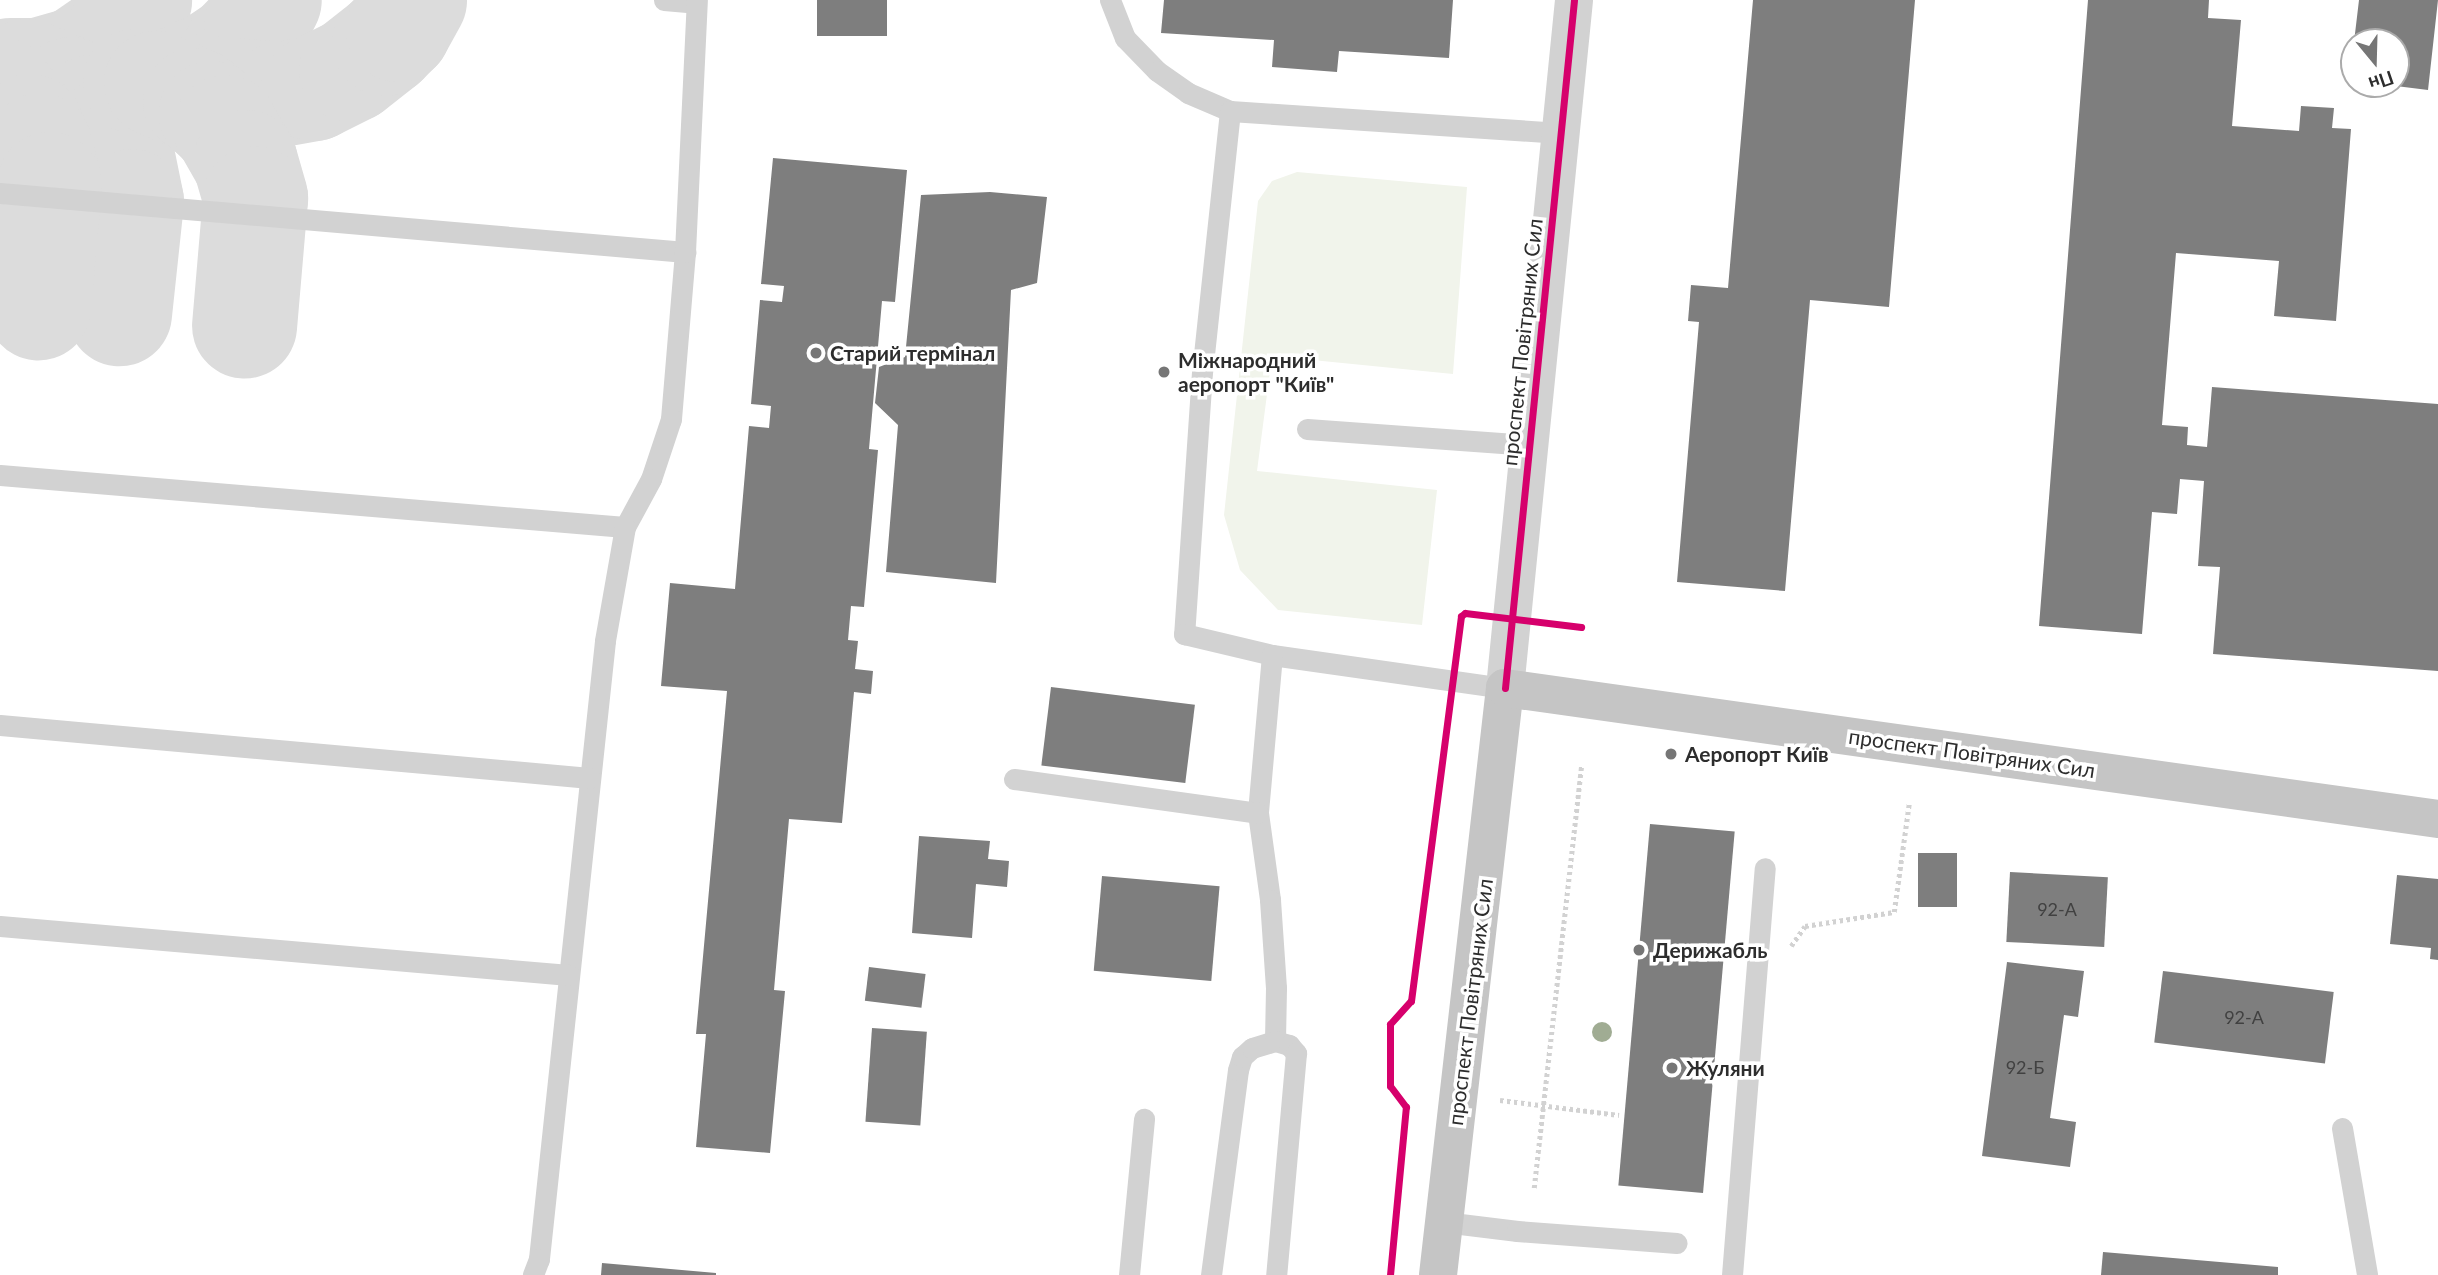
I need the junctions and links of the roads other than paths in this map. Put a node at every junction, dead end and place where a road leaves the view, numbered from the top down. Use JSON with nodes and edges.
{"nodes":[{"id":1,"x":664,"y":0,"type":"edge"},
{"id":2,"x":1110,"y":0,"type":"edge"},
{"id":3,"x":1574,"y":0,"type":"edge"},
{"id":4,"x":697,"y":1,"type":"edge"},
{"id":5,"x":1230,"y":111,"type":"junction"},
{"id":6,"x":1560,"y":133,"type":"junction"},
{"id":7,"x":0,"y":194,"type":"edge"},
{"id":8,"x":685,"y":252,"type":"junction"},
{"id":9,"x":1307,"y":429,"type":"dead end"},
{"id":10,"x":1529,"y":445,"type":"junction"},
{"id":11,"x":0,"y":475,"type":"edge"},
{"id":12,"x":625,"y":527,"type":"junction"},
{"id":13,"x":1272,"y":655,"type":"junction"},
{"id":14,"x":1506,"y":688,"type":"junction"},
{"id":15,"x":0,"y":725,"type":"edge"},
{"id":16,"x":590,"y":778,"type":"junction"},
{"id":17,"x":1014,"y":779,"type":"dead end"},
{"id":18,"x":1258,"y":813,"type":"junction"},
{"id":19,"x":2438,"y":819,"type":"edge"},
{"id":20,"x":1765,"y":868,"type":"dead end"},
{"id":21,"x":0,"y":926,"type":"edge"},
{"id":22,"x":569,"y":975,"type":"junction"},
{"id":23,"x":1275,"y":1041,"type":"junction"},
{"id":24,"x":1144,"y":1119,"type":"dead end"},
{"id":25,"x":2342,"y":1128,"type":"dead end"},
{"id":26,"x":1444,"y":1222,"type":"junction"},
{"id":27,"x":1677,"y":1243,"type":"dead end"},
{"id":28,"x":533,"y":1275,"type":"edge"},
{"id":29,"x":1129,"y":1275,"type":"edge"},
{"id":30,"x":1211,"y":1275,"type":"edge"},
{"id":31,"x":1276,"y":1275,"type":"edge"},
{"id":32,"x":1438,"y":1275,"type":"edge"},
{"id":33,"x":1732,"y":1275,"type":"edge"},
{"id":34,"x":2367,"y":1275,"type":"edge"}],
"edges":[{"from":1,"to":4,"type":"lane"},
{"from":2,"to":5,"type":"lane"},
{"from":3,"to":6,"type":"street","name":"проспект Повітряних Сил"},
{"from":4,"to":8,"type":"lane"},
{"from":5,"to":6,"type":"lane"},
{"from":5,"to":13,"type":"lane"},
{"from":6,"to":10,"type":"street","name":"проспект Повітряних Сил"},
{"from":7,"to":8,"type":"lane"},
{"from":8,"to":12,"type":"lane"},
{"from":9,"to":10,"type":"lane"},
{"from":10,"to":14,"type":"street","name":"проспект Повітряних Сил"},
{"from":11,"to":12,"type":"lane"},
{"from":12,"to":16,"type":"lane"},
{"from":13,"to":14,"type":"lane"},
{"from":13,"to":18,"type":"lane"},
{"from":14,"to":19,"type":"main road","name":"проспект Повітряних Сил"},
{"from":14,"to":26,"type":"main road","name":"проспект Повітряних Сил"},
{"from":15,"to":16,"type":"lane"},
{"from":16,"to":22,"type":"lane"},
{"from":17,"to":18,"type":"lane"},
{"from":18,"to":23,"type":"lane"},
{"from":20,"to":33,"type":"lane"},
{"from":21,"to":22,"type":"lane"},
{"from":22,"to":28,"type":"lane"},
{"from":23,"to":30,"type":"lane"},
{"from":23,"to":31,"type":"lane"},
{"from":24,"to":29,"type":"lane"},
{"from":25,"to":34,"type":"lane"},
{"from":26,"to":27,"type":"lane"},
{"from":26,"to":32,"type":"main road","name":"проспект Повітряних Сил"}]}
